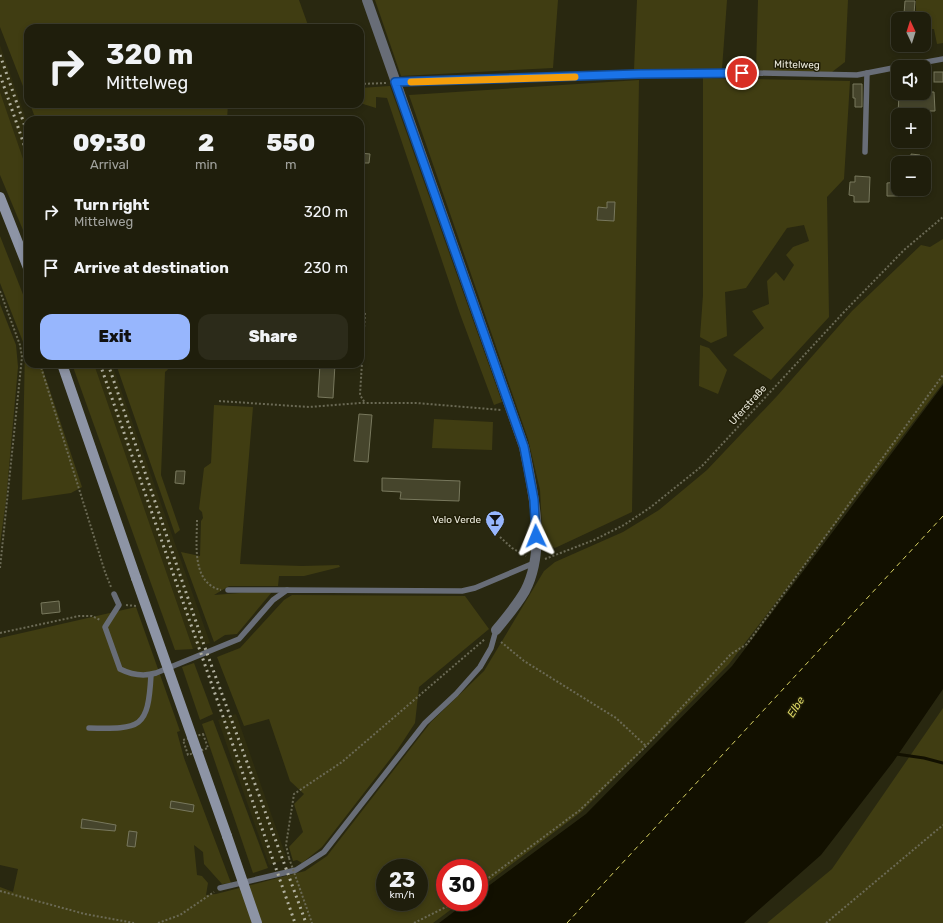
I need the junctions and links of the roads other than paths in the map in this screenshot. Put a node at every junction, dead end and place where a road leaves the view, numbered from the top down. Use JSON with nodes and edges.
{"nodes":[{"id":1,"x":367,"y":0,"type":"edge"},
{"id":2,"x":943,"y":59,"type":"edge"},
{"id":3,"x":931,"y":61,"type":"edge"},
{"id":4,"x":891,"y":68,"type":"edge"},
{"id":5,"x":867,"y":73,"type":"junction"},
{"id":6,"x":395,"y":82,"type":"junction"},
{"id":7,"x":865,"y":152,"type":"dead end"},
{"id":8,"x":0,"y":197,"type":"edge"},
{"id":9,"x":24,"y":258,"type":"edge"},
{"id":10,"x":63,"y":368,"type":"edge"},
{"id":11,"x":535,"y":563,"type":"junction"},
{"id":12,"x":228,"y":590,"type":"road end"},
{"id":13,"x":288,"y":590,"type":"junction"},
{"id":14,"x":114,"y":594,"type":"road end"},
{"id":15,"x":495,"y":633,"type":"joint"},
{"id":16,"x":151,"y":675,"type":"junction"},
{"id":17,"x":90,"y":728,"type":"dead end"},
{"id":18,"x":220,"y":888,"type":"road end"},
{"id":19,"x":257,"y":923,"type":"edge"}],
"edges":[{"from":1,"to":6,"type":"street"},
{"from":2,"to":3,"type":"lane","name":"Mittelweg"},
{"from":4,"to":5,"type":"lane","name":"Mittelweg"},
{"from":5,"to":6,"type":"lane","name":"Mittelweg"},
{"from":5,"to":7,"type":"lane"},
{"from":6,"to":11,"type":"street"},
{"from":8,"to":9,"type":"main road"},
{"from":10,"to":19,"type":"main road","bridge":true},
{"from":11,"to":13,"type":"lane"},
{"from":11,"to":15,"type":"street"},
{"from":12,"to":13,"type":"lane"},
{"from":13,"to":16,"type":"lane"},
{"from":14,"to":16,"type":"lane"},
{"from":15,"to":18,"type":"lane"},
{"from":16,"to":17,"type":"lane"}]}
